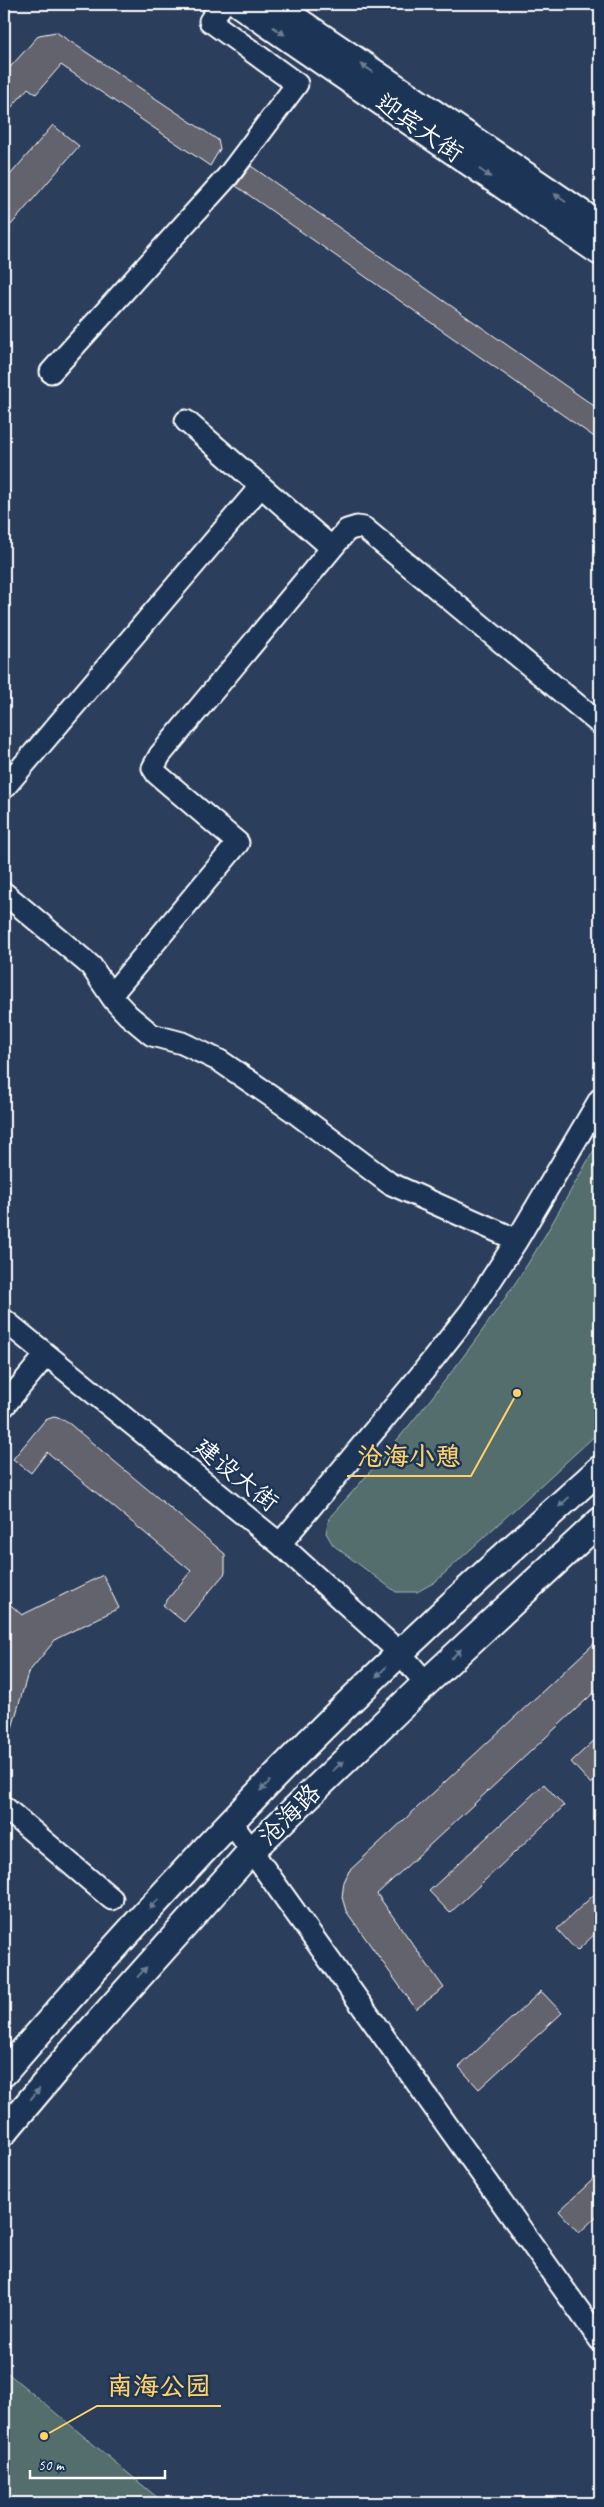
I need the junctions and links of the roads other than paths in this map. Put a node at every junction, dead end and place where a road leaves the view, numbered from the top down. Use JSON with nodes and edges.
{"nodes":[{"id":1,"x":223,"y":4,"type":"edge"},
{"id":2,"x":239,"y":4,"type":"edge"},
{"id":3,"x":273,"y":4,"type":"edge"},
{"id":4,"x":600,"y":226,"type":"edge"},
{"id":5,"x":600,"y":252,"type":"edge"},
{"id":6,"x":51,"y":372,"type":"dead end"},
{"id":7,"x":186,"y":421,"type":"dead end"},
{"id":8,"x":261,"y":486,"type":"junction"},
{"id":9,"x":332,"y":548,"type":"junction"},
{"id":10,"x":600,"y":724,"type":"edge"},
{"id":11,"x":4,"y":788,"type":"edge"},
{"id":12,"x":4,"y":893,"type":"edge"},
{"id":13,"x":111,"y":995,"type":"junction"},
{"id":14,"x":600,"y":1099,"type":"edge"},
{"id":15,"x":516,"y":1240,"type":"junction"},
{"id":16,"x":4,"y":1320,"type":"edge"},
{"id":17,"x":46,"y":1355,"type":"junction"},
{"id":18,"x":4,"y":1406,"type":"edge"},
{"id":19,"x":600,"y":1469,"type":"edge"},
{"id":20,"x":600,"y":1521,"type":"edge"},
{"id":21,"x":280,"y":1544,"type":"junction"},
{"id":22,"x":400,"y":1653,"type":"junction"},
{"id":23,"x":426,"y":1683,"type":"junction"},
{"id":24,"x":4,"y":1807,"type":"edge"},
{"id":25,"x":231,"y":1822,"type":"junction"},
{"id":26,"x":252,"y":1850,"type":"junction"},
{"id":27,"x":112,"y":1899,"type":"dead end"},
{"id":28,"x":4,"y":2074,"type":"edge"},
{"id":29,"x":4,"y":2132,"type":"edge"},
{"id":30,"x":600,"y":2340,"type":"edge"}],
"edges":[{"from":1,"to":6,"type":"street"},
{"from":2,"to":5,"type":"main road","name":"迎宾大街","one_way":true},
{"from":4,"to":3,"type":"main road","name":"迎宾大街","one_way":true},
{"from":7,"to":8,"type":"street"},
{"from":8,"to":9,"type":"street"},
{"from":8,"to":11,"type":"street"},
{"from":9,"to":10,"type":"street"},
{"from":9,"to":13,"type":"street"},
{"from":12,"to":13,"type":"street"},
{"from":13,"to":15,"type":"street"},
{"from":14,"to":15,"type":"street"},
{"from":15,"to":21,"type":"street"},
{"from":16,"to":17,"type":"street","name":"建设大街"},
{"from":17,"to":18,"type":"street"},
{"from":17,"to":21,"type":"street","name":"建设大街"},
{"from":19,"to":22,"type":"main road","name":"沧海路","one_way":true},
{"from":23,"to":20,"type":"main road","name":"沧海路","one_way":true},
{"from":21,"to":22,"type":"street","name":"建设大街"},
{"from":22,"to":23,"type":"street","name":"建设大街"},
{"from":22,"to":25,"type":"main road","name":"沧海路","one_way":true},
{"from":26,"to":23,"type":"main road","name":"沧海路","one_way":true},
{"from":24,"to":27,"type":"street"},
{"from":25,"to":26,"type":"street"},
{"from":25,"to":28,"type":"main road","name":"沧海路","one_way":true},
{"from":29,"to":26,"type":"main road","name":"沧海路","one_way":true},
{"from":26,"to":30,"type":"street"}]}
